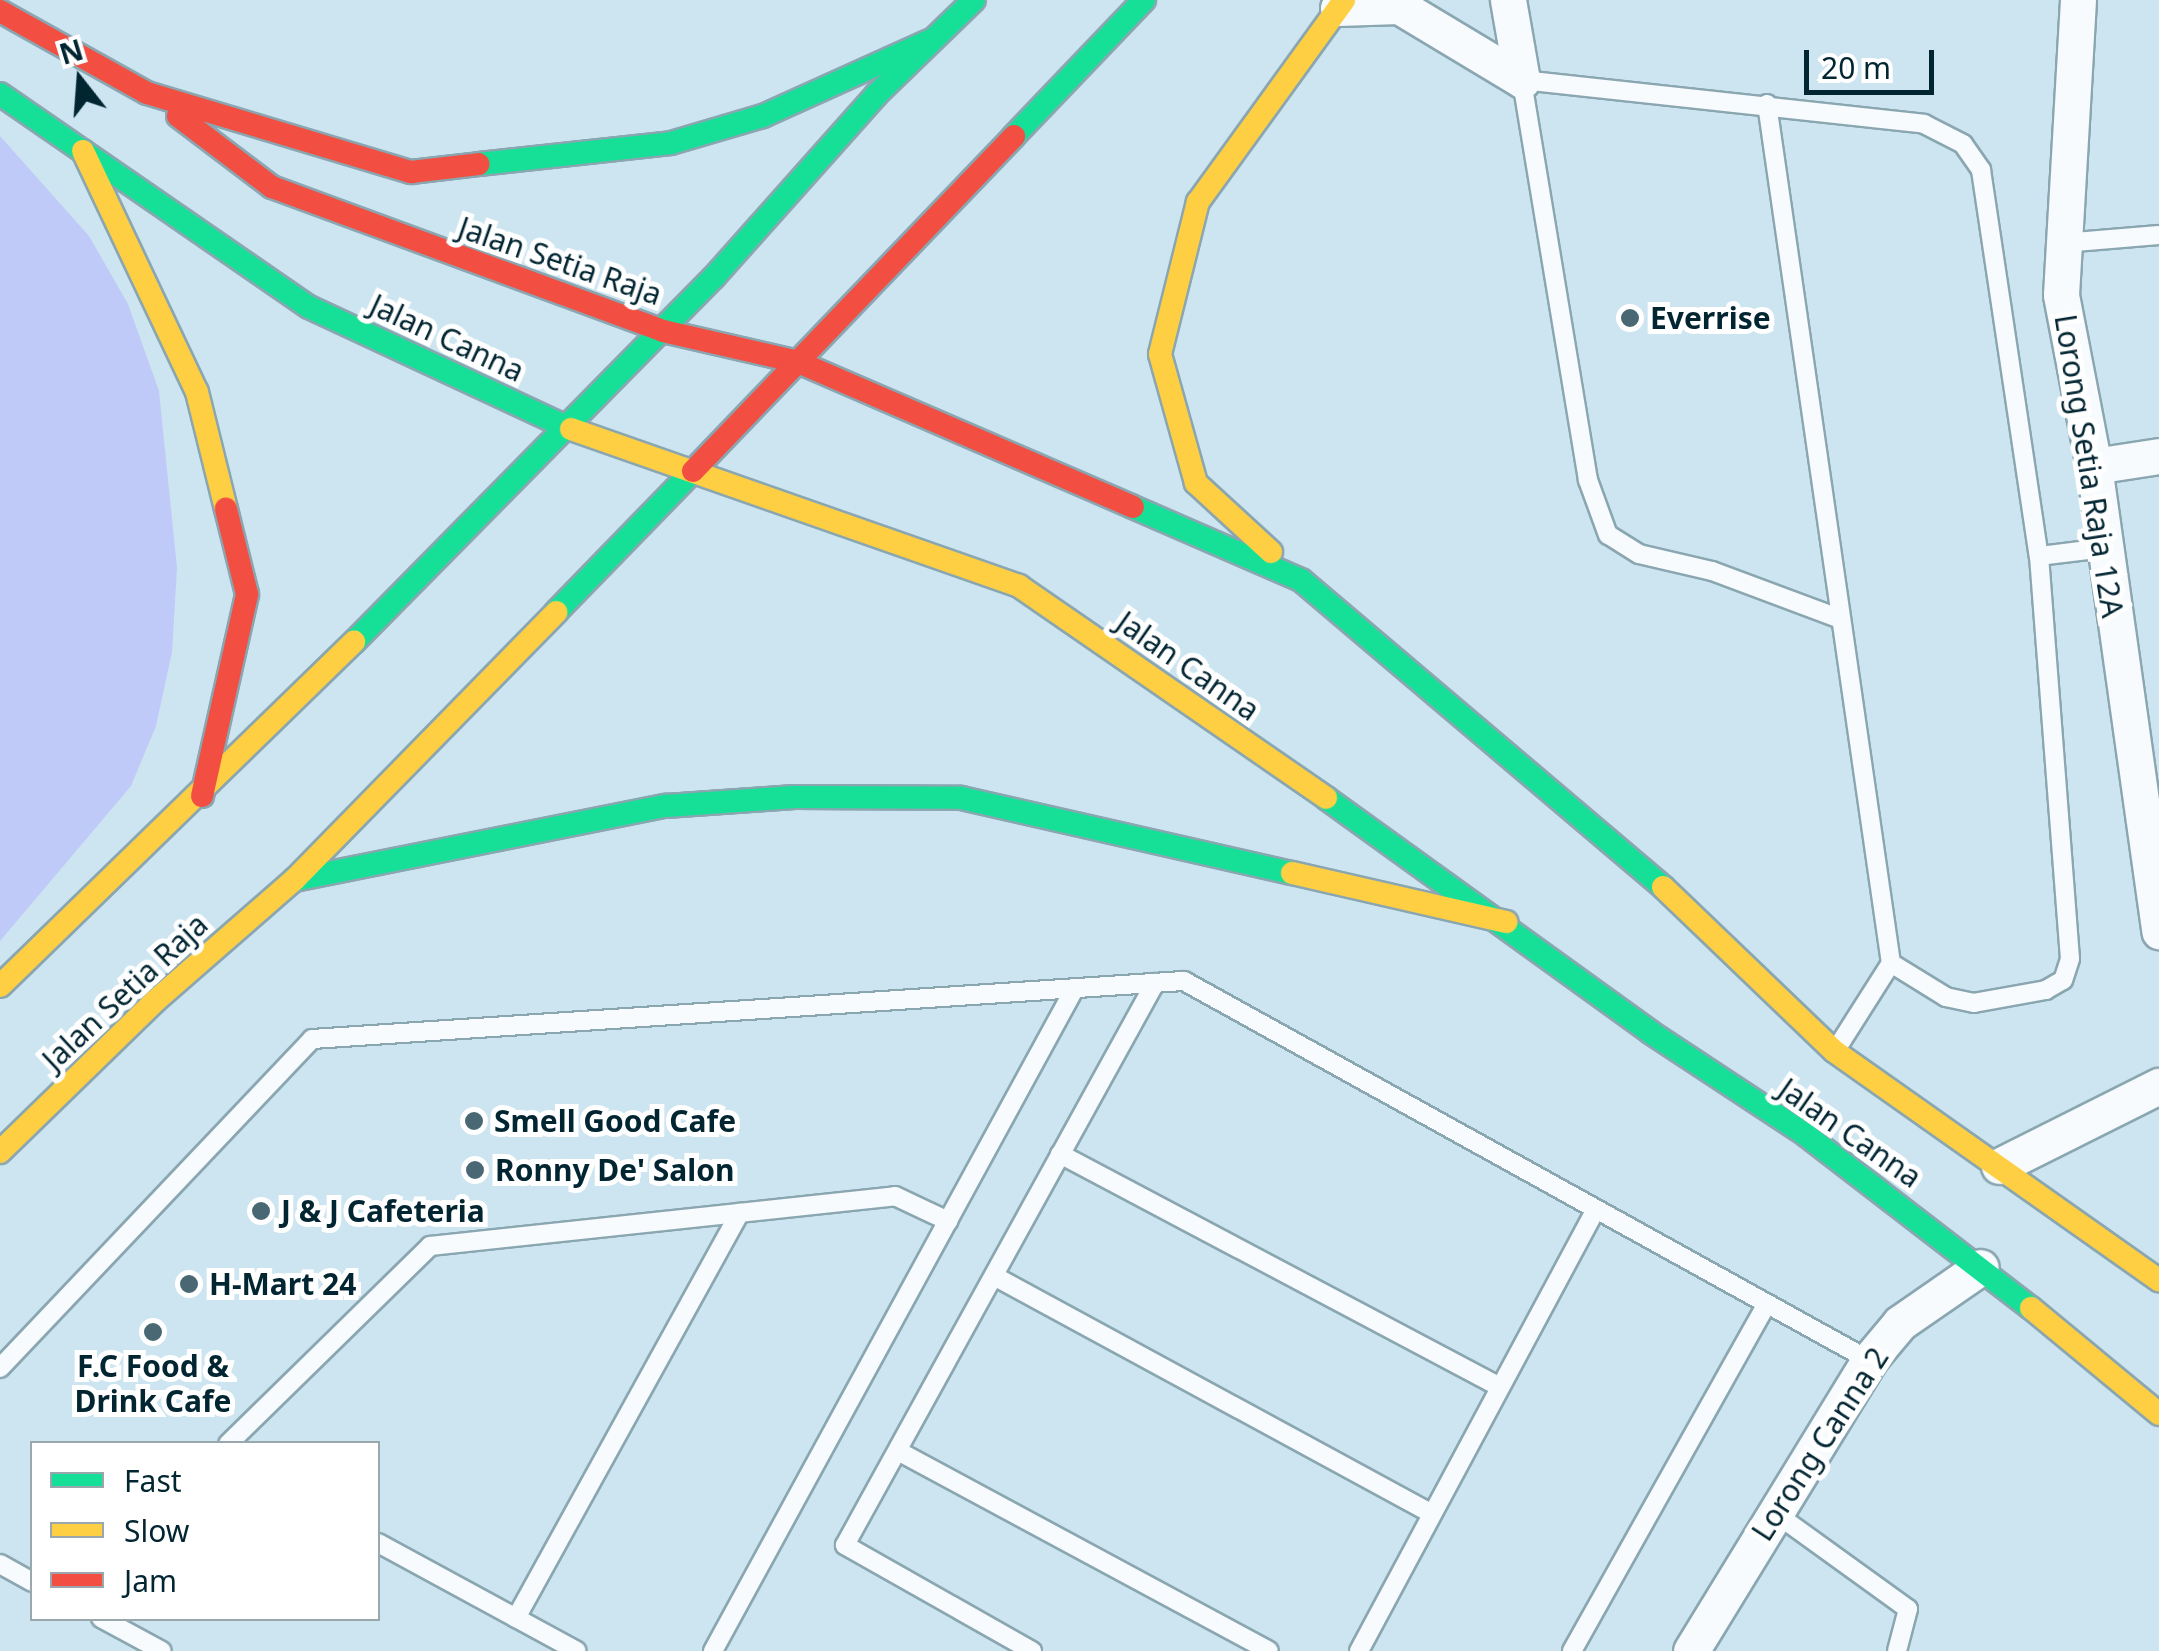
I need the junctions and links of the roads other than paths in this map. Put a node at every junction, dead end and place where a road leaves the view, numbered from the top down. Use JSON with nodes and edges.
{"nodes":[{"id":1,"x":974,"y":0,"type":"edge"},
{"id":2,"x":1144,"y":0,"type":"edge"},
{"id":3,"x":1508,"y":0,"type":"edge"},
{"id":4,"x":2078,"y":0,"type":"edge"},
{"id":5,"x":1341,"y":4,"type":"edge"},
{"id":6,"x":0,"y":11,"type":"edge"},
{"id":7,"x":932,"y":40,"type":"junction"},
{"id":8,"x":1522,"y":80,"type":"junction"},
{"id":9,"x":147,"y":93,"type":"junction"},
{"id":10,"x":0,"y":94,"type":"edge"},
{"id":11,"x":1767,"y":104,"type":"junction"},
{"id":12,"x":82,"y":148,"type":"junction"},
{"id":13,"x":2159,"y":235,"type":"edge"},
{"id":14,"x":2063,"y":243,"type":"junction"},
{"id":15,"x":663,"y":331,"type":"junction"},
{"id":16,"x":798,"y":362,"type":"junction"},
{"id":17,"x":566,"y":427,"type":"junction"},
{"id":18,"x":2159,"y":456,"type":"edge"},
{"id":19,"x":2094,"y":466,"type":"junction"},
{"id":20,"x":693,"y":471,"type":"junction"},
{"id":21,"x":2104,"y":548,"type":"junction"},
{"id":22,"x":2038,"y":556,"type":"junction"},
{"id":23,"x":1302,"y":580,"type":"junction"},
{"id":24,"x":1838,"y":618,"type":"junction"},
{"id":25,"x":202,"y":796,"type":"junction"},
{"id":26,"x":294,"y":880,"type":"junction"},
{"id":27,"x":1506,"y":922,"type":"junction"},
{"id":28,"x":2159,"y":931,"type":"edge"},
{"id":29,"x":1890,"y":962,"type":"junction"},
{"id":30,"x":1154,"y":983,"type":"junction"},
{"id":31,"x":0,"y":986,"type":"edge"},
{"id":32,"x":1075,"y":988,"type":"junction"},
{"id":33,"x":1834,"y":1052,"type":"junction"},
{"id":34,"x":2159,"y":1086,"type":"edge"},
{"id":35,"x":0,"y":1152,"type":"edge"},
{"id":36,"x":1060,"y":1154,"type":"junction"},
{"id":37,"x":1998,"y":1166,"type":"junction"},
{"id":38,"x":1595,"y":1210,"type":"junction"},
{"id":39,"x":740,"y":1213,"type":"junction"},
{"id":40,"x":948,"y":1221,"type":"junction"},
{"id":41,"x":1981,"y":1266,"type":"junction"},
{"id":42,"x":994,"y":1276,"type":"junction"},
{"id":43,"x":2159,"y":1280,"type":"edge"},
{"id":44,"x":1766,"y":1306,"type":"junction"},
{"id":45,"x":1869,"y":1360,"type":"junction"},
{"id":46,"x":0,"y":1368,"type":"edge"},
{"id":47,"x":1500,"y":1388,"type":"junction"},
{"id":48,"x":2159,"y":1414,"type":"edge"},
{"id":49,"x":231,"y":1441,"type":"edge"},
{"id":50,"x":898,"y":1451,"type":"junction"},
{"id":51,"x":1432,"y":1514,"type":"junction"},
{"id":52,"x":1775,"y":1514,"type":"junction"},
{"id":53,"x":380,"y":1543,"type":"edge"},
{"id":54,"x":0,"y":1564,"type":"edge"},
{"id":55,"x":30,"y":1581,"type":"edge"},
{"id":56,"x":516,"y":1618,"type":"junction"},
{"id":57,"x":107,"y":1621,"type":"edge"},
{"id":58,"x":162,"y":1651,"type":"edge"},
{"id":59,"x":577,"y":1651,"type":"edge"},
{"id":60,"x":713,"y":1651,"type":"edge"},
{"id":61,"x":1032,"y":1651,"type":"edge"},
{"id":62,"x":1269,"y":1651,"type":"edge"},
{"id":63,"x":1359,"y":1651,"type":"edge"},
{"id":64,"x":1572,"y":1651,"type":"edge"},
{"id":65,"x":1691,"y":1651,"type":"edge"},
{"id":66,"x":1897,"y":1651,"type":"edge"}],
"edges":[{"from":1,"to":7,"type":"main road","name":"Jalan Setia Raja"},
{"from":2,"to":16,"type":"main road"},
{"from":3,"to":8,"type":"street"},
{"from":4,"to":14,"type":"street","name":"Lorong Setia Raja 12A"},
{"from":5,"to":8,"type":"street"},
{"from":5,"to":23,"type":"main road"},
{"from":6,"to":9,"type":"main road"},
{"from":7,"to":9,"type":"main road"},
{"from":7,"to":15,"type":"main road","name":"Jalan Setia Raja"},
{"from":8,"to":11,"type":"lane"},
{"from":8,"to":24,"type":"lane"},
{"from":9,"to":15,"type":"main road","name":"Jalan Setia Raja"},
{"from":10,"to":12,"type":"main road","name":"Jalan Canna"},
{"from":11,"to":22,"type":"lane"},
{"from":11,"to":24,"type":"lane"},
{"from":12,"to":17,"type":"main road","name":"Jalan Canna"},
{"from":12,"to":25,"type":"main road"},
{"from":13,"to":14,"type":"lane"},
{"from":14,"to":19,"type":"street","name":"Lorong Setia Raja 12A"},
{"from":15,"to":16,"type":"main road","name":"Jalan Canna"},
{"from":15,"to":17,"type":"main road"},
{"from":16,"to":20,"type":"main road","name":"Jalan Setia Raja"},
{"from":16,"to":23,"type":"main road","name":"Jalan Canna"},
{"from":17,"to":20,"type":"main road","name":"Jalan Canna"},
{"from":17,"to":25,"type":"main road"},
{"from":18,"to":19,"type":"street"},
{"from":19,"to":21,"type":"street","name":"Lorong Setia Raja 12A"},
{"from":20,"to":26,"type":"main road","name":"Jalan Setia Raja"},
{"from":20,"to":27,"type":"main road","name":"Jalan Canna"},
{"from":21,"to":22,"type":"lane"},
{"from":21,"to":28,"type":"street","name":"Lorong Setia Raja 12A"},
{"from":22,"to":29,"type":"lane"},
{"from":23,"to":33,"type":"main road","name":"Jalan Canna"},
{"from":24,"to":29,"type":"lane"},
{"from":25,"to":31,"type":"main road"},
{"from":26,"to":27,"type":"main road"},
{"from":26,"to":35,"type":"main road","name":"Jalan Setia Raja"},
{"from":27,"to":41,"type":"main road","name":"Jalan Canna"},
{"from":29,"to":33,"type":"lane"},
{"from":30,"to":32,"type":"lane"},
{"from":30,"to":36,"type":"lane"},
{"from":30,"to":38,"type":"lane"},
{"from":32,"to":40,"type":"lane"},
{"from":32,"to":46,"type":"lane"},
{"from":33,"to":37,"type":"main road","name":"Jalan Canna"},
{"from":34,"to":37,"type":"street"},
{"from":36,"to":42,"type":"lane"},
{"from":36,"to":47,"type":"lane"},
{"from":37,"to":43,"type":"main road","name":"Jalan Canna"},
{"from":38,"to":44,"type":"lane"},
{"from":38,"to":47,"type":"lane"},
{"from":39,"to":40,"type":"lane"},
{"from":39,"to":49,"type":"lane"},
{"from":39,"to":56,"type":"lane"},
{"from":40,"to":60,"type":"lane"},
{"from":41,"to":45,"type":"street","name":"Lorong Canna 2"},
{"from":41,"to":48,"type":"main road","name":"Jalan Canna"},
{"from":42,"to":50,"type":"lane"},
{"from":42,"to":51,"type":"lane"},
{"from":44,"to":45,"type":"lane"},
{"from":44,"to":64,"type":"lane"},
{"from":45,"to":52,"type":"street","name":"Lorong Canna 2"},
{"from":47,"to":51,"type":"lane"},
{"from":50,"to":61,"type":"lane"},
{"from":50,"to":62,"type":"lane"},
{"from":51,"to":63,"type":"lane"},
{"from":52,"to":65,"type":"street","name":"Lorong Canna 2"},
{"from":52,"to":66,"type":"lane"},
{"from":53,"to":56,"type":"lane"},
{"from":54,"to":55,"type":"lane"},
{"from":56,"to":59,"type":"lane"},
{"from":57,"to":58,"type":"lane"}]}
